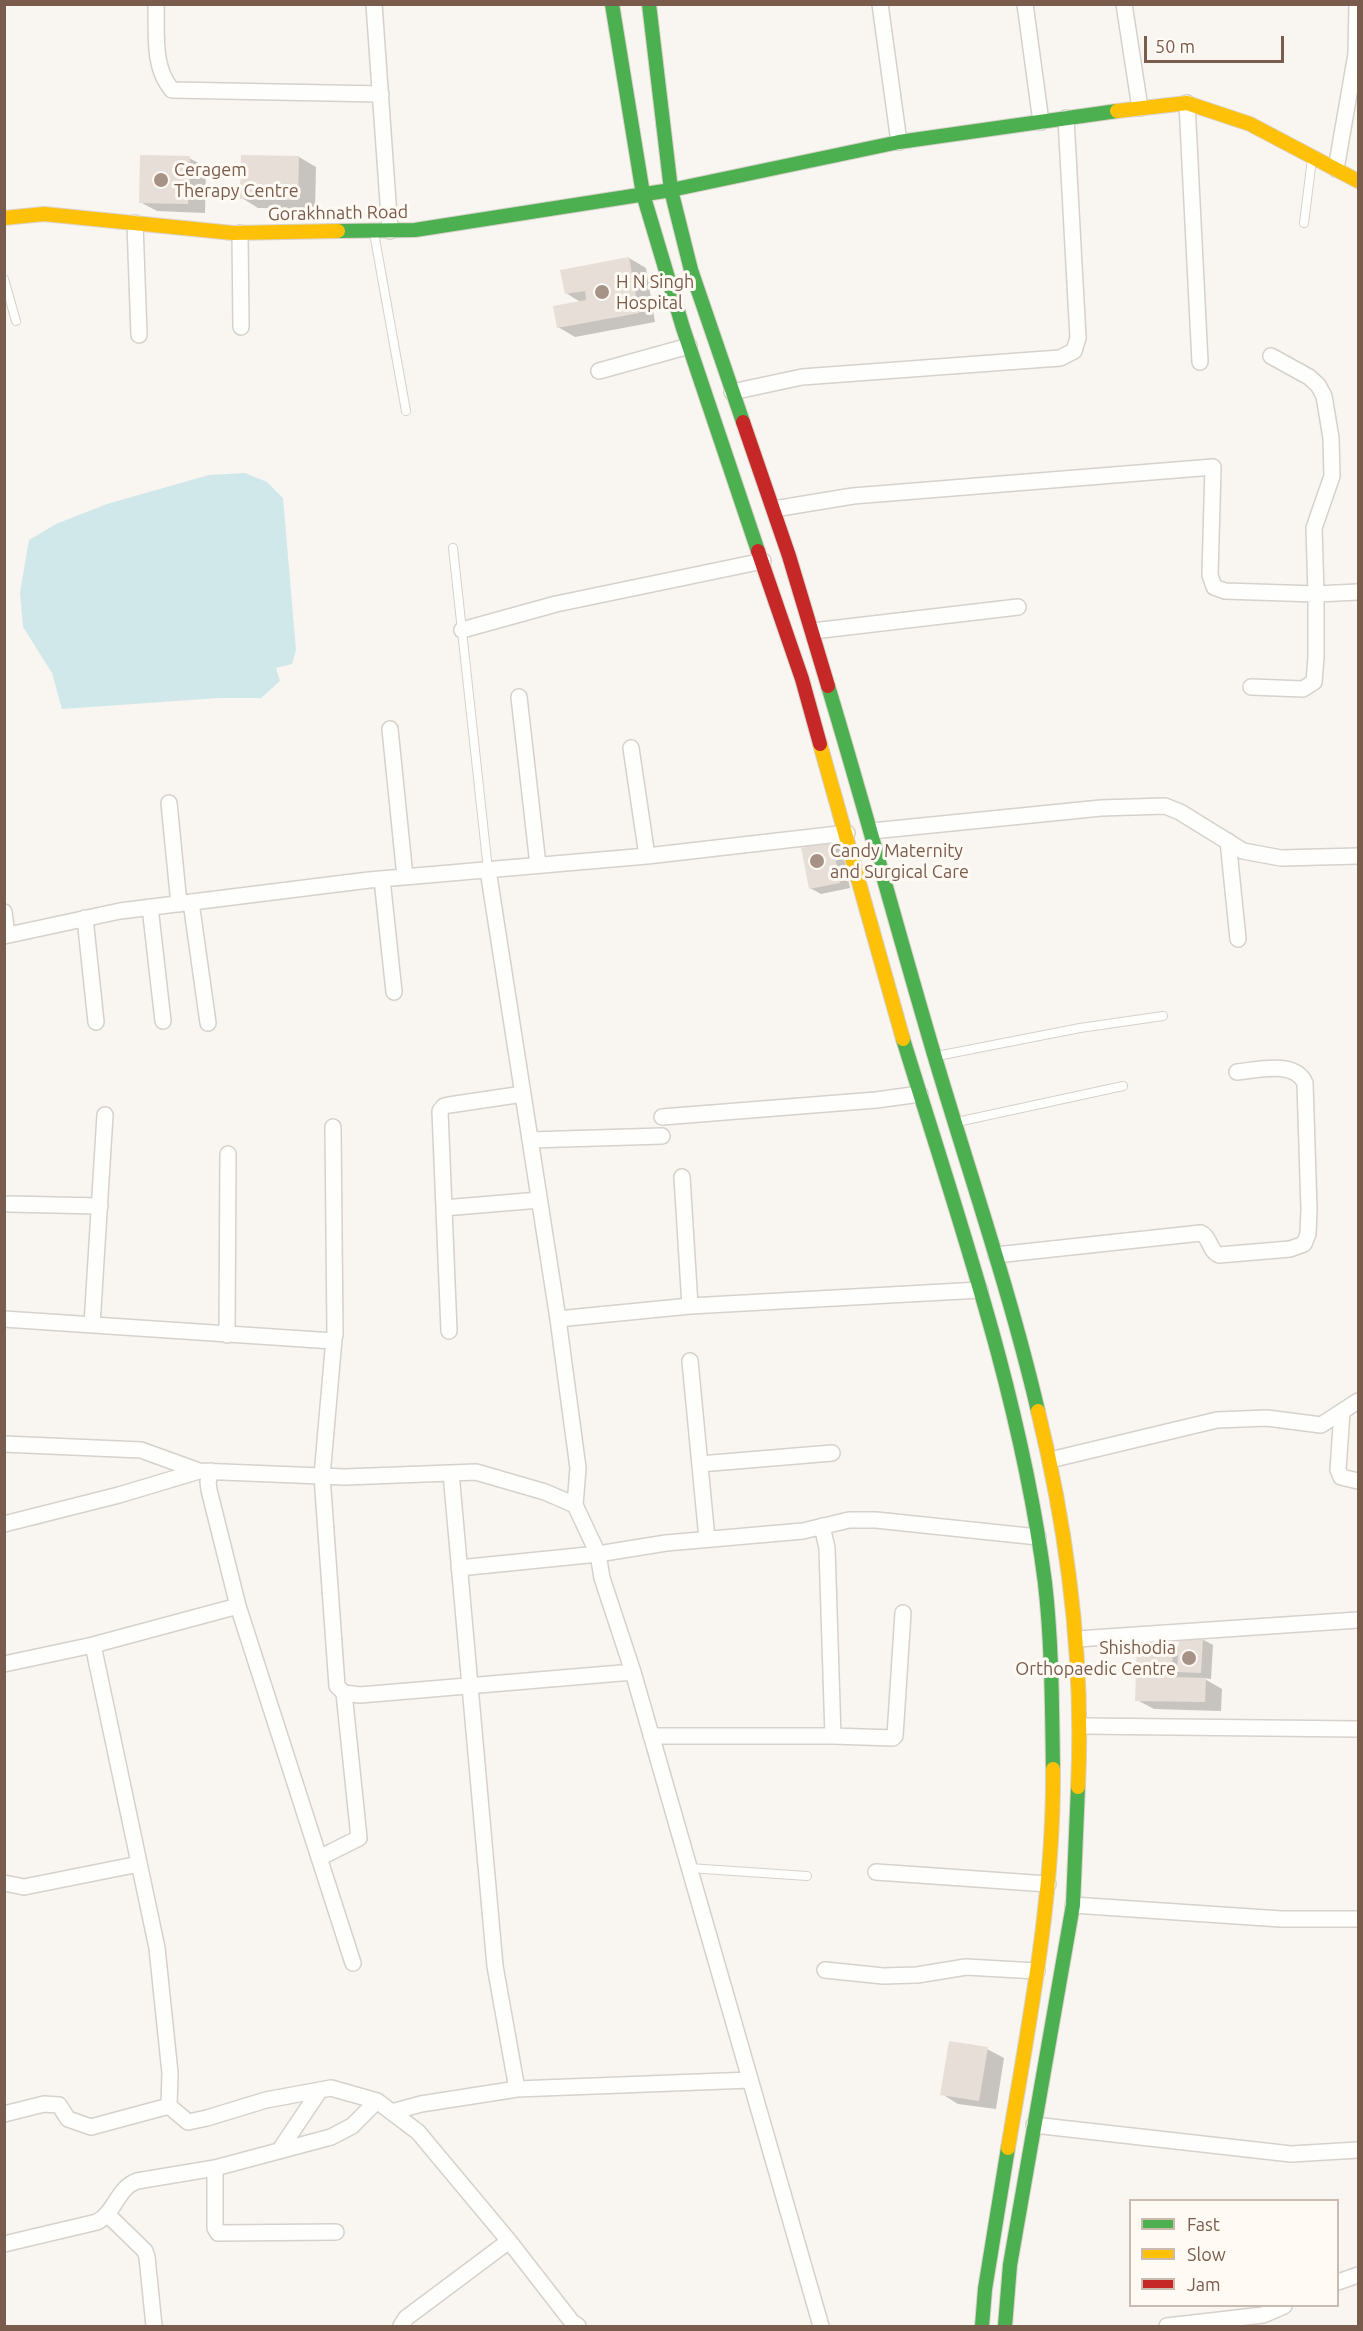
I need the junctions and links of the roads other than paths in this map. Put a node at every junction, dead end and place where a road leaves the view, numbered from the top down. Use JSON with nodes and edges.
{"nodes":[{"id":1,"x":156,"y":4,"type":"edge"},
{"id":2,"x":374,"y":4,"type":"edge"},
{"id":3,"x":612,"y":4,"type":"edge"},
{"id":4,"x":649,"y":4,"type":"edge"},
{"id":5,"x":880,"y":4,"type":"edge"},
{"id":6,"x":1025,"y":4,"type":"edge"},
{"id":7,"x":1124,"y":4,"type":"edge"},
{"id":8,"x":1357,"y":4,"type":"edge"},
{"id":9,"x":381,"y":94,"type":"junction"},
{"id":10,"x":1187,"y":103,"type":"junction"},
{"id":11,"x":1140,"y":108,"type":"junction"},
{"id":12,"x":1065,"y":118,"type":"junction"},
{"id":13,"x":1041,"y":122,"type":"junction"},
{"id":14,"x":899,"y":142,"type":"junction"},
{"id":15,"x":1312,"y":157,"type":"junction"},
{"id":16,"x":1336,"y":169,"type":"junction"},
{"id":17,"x":1359,"y":181,"type":"edge"},
{"id":18,"x":671,"y":190,"type":"junction"},
{"id":19,"x":643,"y":194,"type":"junction"},
{"id":20,"x":4,"y":218,"type":"edge"},
{"id":21,"x":135,"y":223,"type":"junction"},
{"id":22,"x":1304,"y":223,"type":"dead end"},
{"id":23,"x":374,"y":231,"type":"junction"},
{"id":24,"x":390,"y":231,"type":"junction"},
{"id":25,"x":240,"y":233,"type":"junction"},
{"id":26,"x":4,"y":279,"type":"edge"},
{"id":27,"x":16,"y":321,"type":"dead end"},
{"id":28,"x":241,"y":327,"type":"dead end"},
{"id":29,"x":139,"y":334,"type":"dead end"},
{"id":30,"x":689,"y":346,"type":"junction"},
{"id":31,"x":1271,"y":356,"type":"dead end"},
{"id":32,"x":1200,"y":362,"type":"dead end"},
{"id":33,"x":599,"y":371,"type":"dead end"},
{"id":34,"x":732,"y":392,"type":"junction"},
{"id":35,"x":406,"y":411,"type":"dead end"},
{"id":36,"x":774,"y":509,"type":"junction"},
{"id":37,"x":453,"y":548,"type":"dead end"},
{"id":38,"x":763,"y":561,"type":"junction"},
{"id":39,"x":1359,"y":592,"type":"edge"},
{"id":40,"x":1316,"y":594,"type":"junction"},
{"id":41,"x":1018,"y":607,"type":"dead end"},
{"id":42,"x":462,"y":630,"type":"junction"},
{"id":43,"x":813,"y":631,"type":"junction"},
{"id":44,"x":1251,"y":687,"type":"dead end"},
{"id":45,"x":519,"y":697,"type":"dead end"},
{"id":46,"x":390,"y":729,"type":"dead end"},
{"id":47,"x":631,"y":748,"type":"dead end"},
{"id":48,"x":169,"y":803,"type":"dead end"},
{"id":49,"x":872,"y":831,"type":"junction"},
{"id":50,"x":847,"y":833,"type":"junction"},
{"id":51,"x":1228,"y":841,"type":"junction"},
{"id":52,"x":647,"y":856,"type":"junction"},
{"id":53,"x":1359,"y":856,"type":"edge"},
{"id":54,"x":538,"y":865,"type":"junction"},
{"id":55,"x":488,"y":870,"type":"junction"},
{"id":56,"x":405,"y":877,"type":"junction"},
{"id":57,"x":382,"y":879,"type":"junction"},
{"id":58,"x":185,"y":903,"type":"junction"},
{"id":59,"x":150,"y":907,"type":"junction"},
{"id":60,"x":4,"y":912,"type":"edge"},
{"id":61,"x":86,"y":918,"type":"junction"},
{"id":62,"x":6,"y":936,"type":"edge"},
{"id":63,"x":1238,"y":939,"type":"dead end"},
{"id":64,"x":394,"y":993,"type":"dead end"},
{"id":65,"x":1163,"y":1016,"type":"dead end"},
{"id":66,"x":163,"y":1021,"type":"dead end"},
{"id":67,"x":96,"y":1022,"type":"dead end"},
{"id":68,"x":208,"y":1023,"type":"dead end"},
{"id":69,"x":935,"y":1056,"type":"junction"},
{"id":70,"x":1237,"y":1071,"type":"dead end"},
{"id":71,"x":1123,"y":1086,"type":"dead end"},
{"id":72,"x":523,"y":1094,"type":"junction"},
{"id":73,"x":920,"y":1094,"type":"junction"},
{"id":74,"x":105,"y":1115,"type":"dead end"},
{"id":75,"x":662,"y":1117,"type":"dead end"},
{"id":76,"x":956,"y":1122,"type":"junction"},
{"id":77,"x":333,"y":1127,"type":"dead end"},
{"id":78,"x":662,"y":1136,"type":"dead end"},
{"id":79,"x":530,"y":1140,"type":"junction"},
{"id":80,"x":228,"y":1154,"type":"dead end"},
{"id":81,"x":682,"y":1178,"type":"dead end"},
{"id":82,"x":539,"y":1200,"type":"junction"},
{"id":83,"x":8,"y":1204,"type":"dead end"},
{"id":84,"x":100,"y":1206,"type":"junction"},
{"id":85,"x":444,"y":1208,"type":"junction"},
{"id":86,"x":996,"y":1255,"type":"junction"},
{"id":87,"x":981,"y":1290,"type":"junction"},
{"id":88,"x":690,"y":1306,"type":"junction"},
{"id":89,"x":4,"y":1319,"type":"edge"},
{"id":90,"x":558,"y":1319,"type":"junction"},
{"id":91,"x":92,"y":1325,"type":"junction"},
{"id":92,"x":449,"y":1331,"type":"dead end"},
{"id":93,"x":227,"y":1335,"type":"junction"},
{"id":94,"x":334,"y":1339,"type":"junction"},
{"id":95,"x":690,"y":1361,"type":"dead end"},
{"id":96,"x":1359,"y":1401,"type":"edge"},
{"id":97,"x":1342,"y":1412,"type":"junction"},
{"id":98,"x":4,"y":1444,"type":"edge"},
{"id":99,"x":832,"y":1453,"type":"dead end"},
{"id":100,"x":1050,"y":1460,"type":"junction"},
{"id":101,"x":700,"y":1464,"type":"junction"},
{"id":102,"x":205,"y":1471,"type":"junction"},
{"id":103,"x":451,"y":1473,"type":"junction"},
{"id":104,"x":322,"y":1476,"type":"junction"},
{"id":105,"x":1359,"y":1481,"type":"edge"},
{"id":106,"x":575,"y":1505,"type":"junction"},
{"id":107,"x":4,"y":1524,"type":"edge"},
{"id":108,"x":822,"y":1526,"type":"junction"},
{"id":109,"x":1038,"y":1537,"type":"junction"},
{"id":110,"x":707,"y":1539,"type":"junction"},
{"id":111,"x":598,"y":1554,"type":"junction"},
{"id":112,"x":459,"y":1568,"type":"junction"},
{"id":113,"x":238,"y":1606,"type":"junction"},
{"id":114,"x":903,"y":1613,"type":"dead end"},
{"id":115,"x":1359,"y":1620,"type":"edge"},
{"id":116,"x":1077,"y":1639,"type":"junction"},
{"id":117,"x":93,"y":1645,"type":"junction"},
{"id":118,"x":4,"y":1664,"type":"edge"},
{"id":119,"x":633,"y":1672,"type":"junction"},
{"id":120,"x":469,"y":1686,"type":"junction"},
{"id":121,"x":344,"y":1693,"type":"junction"},
{"id":122,"x":1081,"y":1726,"type":"junction"},
{"id":123,"x":1359,"y":1729,"type":"edge"},
{"id":124,"x":651,"y":1736,"type":"junction"},
{"id":125,"x":833,"y":1736,"type":"junction"},
{"id":126,"x":319,"y":1858,"type":"junction"},
{"id":127,"x":138,"y":1864,"type":"junction"},
{"id":128,"x":689,"y":1868,"type":"junction"},
{"id":129,"x":876,"y":1872,"type":"dead end"},
{"id":130,"x":807,"y":1876,"type":"dead end"},
{"id":131,"x":4,"y":1883,"type":"edge"},
{"id":132,"x":1048,"y":1884,"type":"junction"},
{"id":133,"x":1073,"y":1905,"type":"junction"},
{"id":134,"x":1359,"y":1919,"type":"edge"},
{"id":135,"x":353,"y":1963,"type":"dead end"},
{"id":136,"x":825,"y":1970,"type":"dead end"},
{"id":137,"x":1037,"y":1971,"type":"junction"},
{"id":138,"x":750,"y":2080,"type":"junction"},
{"id":139,"x":516,"y":2089,"type":"junction"},
{"id":140,"x":320,"y":2090,"type":"junction"},
{"id":141,"x":377,"y":2101,"type":"junction"},
{"id":142,"x":169,"y":2106,"type":"junction"},
{"id":143,"x":392,"y":2112,"type":"junction"},
{"id":144,"x":4,"y":2115,"type":"edge"},
{"id":145,"x":1034,"y":2126,"type":"junction"},
{"id":146,"x":1359,"y":2150,"type":"edge"},
{"id":147,"x":279,"y":2151,"type":"junction"},
{"id":148,"x":216,"y":2168,"type":"junction"},
{"id":149,"x":107,"y":2214,"type":"junction"},
{"id":150,"x":336,"y":2232,"type":"dead end"},
{"id":151,"x":509,"y":2241,"type":"junction"},
{"id":152,"x":4,"y":2244,"type":"edge"},
{"id":153,"x":1359,"y":2275,"type":"edge"},
{"id":154,"x":1339,"y":2282,"type":"edge"},
{"id":155,"x":1282,"y":2307,"type":"edge"},
{"id":156,"x":571,"y":2325,"type":"edge"},
{"id":157,"x":1191,"y":2325,"type":"edge"},
{"id":158,"x":154,"y":2326,"type":"edge"},
{"id":159,"x":401,"y":2326,"type":"edge"},
{"id":160,"x":821,"y":2326,"type":"edge"},
{"id":161,"x":982,"y":2326,"type":"edge"},
{"id":162,"x":1005,"y":2326,"type":"edge"},
{"id":163,"x":1167,"y":2326,"type":"edge"}],
"edges":[{"from":1,"to":9,"type":"street"},
{"from":2,"to":9,"type":"street"},
{"from":3,"to":19,"type":"main road"},
{"from":4,"to":18,"type":"main road"},
{"from":5,"to":14,"type":"street"},
{"from":6,"to":13,"type":"street"},
{"from":7,"to":11,"type":"street"},
{"from":8,"to":16,"type":"street"},
{"from":9,"to":24,"type":"street"},
{"from":10,"to":11,"type":"main road","name":"Gorakhnath Road"},
{"from":10,"to":15,"type":"main road"},
{"from":10,"to":32,"type":"street"},
{"from":11,"to":12,"type":"main road","name":"Gorakhnath Road"},
{"from":12,"to":13,"type":"main road","name":"Gorakhnath Road"},
{"from":12,"to":34,"type":"street"},
{"from":13,"to":14,"type":"main road","name":"Gorakhnath Road"},
{"from":14,"to":18,"type":"main road","name":"Gorakhnath Road"},
{"from":15,"to":16,"type":"main road"},
{"from":15,"to":22,"type":"lane"},
{"from":16,"to":17,"type":"main road"},
{"from":18,"to":19,"type":"main road","name":"Gorakhnath Road"},
{"from":18,"to":34,"type":"main road"},
{"from":19,"to":24,"type":"main road","name":"Gorakhnath Road"},
{"from":19,"to":30,"type":"main road"},
{"from":20,"to":21,"type":"main road","name":"Gorakhnath Road"},
{"from":21,"to":25,"type":"main road","name":"Gorakhnath Road"},
{"from":21,"to":29,"type":"street"},
{"from":23,"to":24,"type":"main road","name":"Gorakhnath Road"},
{"from":23,"to":25,"type":"main road","name":"Gorakhnath Road"},
{"from":23,"to":35,"type":"lane"},
{"from":25,"to":28,"type":"street"},
{"from":26,"to":27,"type":"lane"},
{"from":30,"to":33,"type":"street"},
{"from":30,"to":38,"type":"main road"},
{"from":31,"to":40,"type":"street"},
{"from":34,"to":36,"type":"main road"},
{"from":36,"to":40,"type":"street"},
{"from":36,"to":43,"type":"main road"},
{"from":37,"to":42,"type":"lane"},
{"from":38,"to":42,"type":"street"},
{"from":38,"to":50,"type":"main road"},
{"from":39,"to":40,"type":"street"},
{"from":40,"to":44,"type":"street"},
{"from":41,"to":43,"type":"street"},
{"from":42,"to":55,"type":"lane"},
{"from":43,"to":49,"type":"main road"},
{"from":45,"to":54,"type":"street"},
{"from":46,"to":56,"type":"street"},
{"from":47,"to":52,"type":"street"},
{"from":48,"to":58,"type":"street"},
{"from":49,"to":51,"type":"street"},
{"from":49,"to":69,"type":"main road"},
{"from":50,"to":52,"type":"street"},
{"from":50,"to":73,"type":"main road"},
{"from":51,"to":53,"type":"street"},
{"from":51,"to":63,"type":"street"},
{"from":52,"to":54,"type":"street"},
{"from":54,"to":55,"type":"street"},
{"from":55,"to":56,"type":"street"},
{"from":55,"to":72,"type":"street"},
{"from":56,"to":57,"type":"street"},
{"from":57,"to":58,"type":"street"},
{"from":57,"to":64,"type":"street"},
{"from":58,"to":59,"type":"street"},
{"from":58,"to":68,"type":"street"},
{"from":59,"to":61,"type":"street"},
{"from":59,"to":66,"type":"street"},
{"from":60,"to":62,"type":"street"},
{"from":61,"to":62,"type":"street"},
{"from":61,"to":67,"type":"street"},
{"from":65,"to":69,"type":"lane"},
{"from":69,"to":76,"type":"main road"},
{"from":70,"to":86,"type":"street"},
{"from":71,"to":76,"type":"lane"},
{"from":72,"to":79,"type":"street"},
{"from":72,"to":85,"type":"street"},
{"from":73,"to":75,"type":"street"},
{"from":73,"to":87,"type":"main road"},
{"from":74,"to":84,"type":"street"},
{"from":76,"to":86,"type":"main road"},
{"from":77,"to":94,"type":"street"},
{"from":78,"to":79,"type":"street"},
{"from":79,"to":82,"type":"street"},
{"from":80,"to":93,"type":"street"},
{"from":81,"to":88,"type":"street"},
{"from":82,"to":85,"type":"street"},
{"from":82,"to":90,"type":"street"},
{"from":83,"to":84,"type":"street"},
{"from":84,"to":91,"type":"street"},
{"from":85,"to":92,"type":"street"},
{"from":86,"to":100,"type":"main road"},
{"from":87,"to":88,"type":"street"},
{"from":87,"to":109,"type":"main road"},
{"from":88,"to":90,"type":"street"},
{"from":89,"to":91,"type":"street"},
{"from":90,"to":106,"type":"street"},
{"from":91,"to":93,"type":"street"},
{"from":93,"to":94,"type":"street"},
{"from":94,"to":104,"type":"street"},
{"from":95,"to":101,"type":"street"},
{"from":96,"to":97,"type":"street"},
{"from":97,"to":100,"type":"street"},
{"from":97,"to":105,"type":"street"},
{"from":98,"to":102,"type":"street"},
{"from":99,"to":101,"type":"street"},
{"from":100,"to":116,"type":"main road"},
{"from":101,"to":110,"type":"street"},
{"from":102,"to":104,"type":"street"},
{"from":102,"to":107,"type":"street"},
{"from":102,"to":113,"type":"street"},
{"from":103,"to":104,"type":"street"},
{"from":103,"to":106,"type":"street"},
{"from":103,"to":112,"type":"street"},
{"from":104,"to":121,"type":"street"},
{"from":106,"to":111,"type":"street"},
{"from":108,"to":109,"type":"street"},
{"from":108,"to":110,"type":"street"},
{"from":108,"to":125,"type":"street"},
{"from":109,"to":132,"type":"main road"},
{"from":110,"to":111,"type":"street"},
{"from":111,"to":112,"type":"street"},
{"from":111,"to":119,"type":"street"},
{"from":112,"to":120,"type":"street"},
{"from":113,"to":117,"type":"street"},
{"from":113,"to":126,"type":"street"},
{"from":114,"to":125,"type":"street"},
{"from":115,"to":116,"type":"street"},
{"from":116,"to":122,"type":"main road"},
{"from":117,"to":118,"type":"street"},
{"from":117,"to":127,"type":"street"},
{"from":119,"to":120,"type":"street"},
{"from":119,"to":124,"type":"street"},
{"from":120,"to":121,"type":"street"},
{"from":120,"to":139,"type":"street"},
{"from":121,"to":126,"type":"street"},
{"from":122,"to":123,"type":"street"},
{"from":122,"to":133,"type":"main road"},
{"from":124,"to":125,"type":"street"},
{"from":124,"to":128,"type":"street"},
{"from":126,"to":135,"type":"street"},
{"from":127,"to":131,"type":"street"},
{"from":127,"to":142,"type":"street"},
{"from":128,"to":130,"type":"lane"},
{"from":128,"to":138,"type":"street"},
{"from":129,"to":132,"type":"street"},
{"from":132,"to":137,"type":"main road"},
{"from":133,"to":134,"type":"street"},
{"from":133,"to":145,"type":"main road"},
{"from":136,"to":137,"type":"street"},
{"from":137,"to":161,"type":"main road"},
{"from":138,"to":139,"type":"street"},
{"from":138,"to":160,"type":"street"},
{"from":139,"to":143,"type":"street"},
{"from":140,"to":141,"type":"street"},
{"from":140,"to":142,"type":"street"},
{"from":140,"to":147,"type":"street"},
{"from":141,"to":143,"type":"street"},
{"from":141,"to":147,"type":"street"},
{"from":142,"to":144,"type":"street"},
{"from":143,"to":151,"type":"street"},
{"from":145,"to":146,"type":"street"},
{"from":145,"to":162,"type":"main road"},
{"from":147,"to":148,"type":"street"},
{"from":148,"to":149,"type":"street"},
{"from":148,"to":150,"type":"street"},
{"from":149,"to":152,"type":"street"},
{"from":149,"to":158,"type":"street"},
{"from":151,"to":156,"type":"street"},
{"from":151,"to":159,"type":"street"},
{"from":153,"to":154,"type":"street"},
{"from":155,"to":157,"type":"street"},
{"from":157,"to":163,"type":"street"}]}
